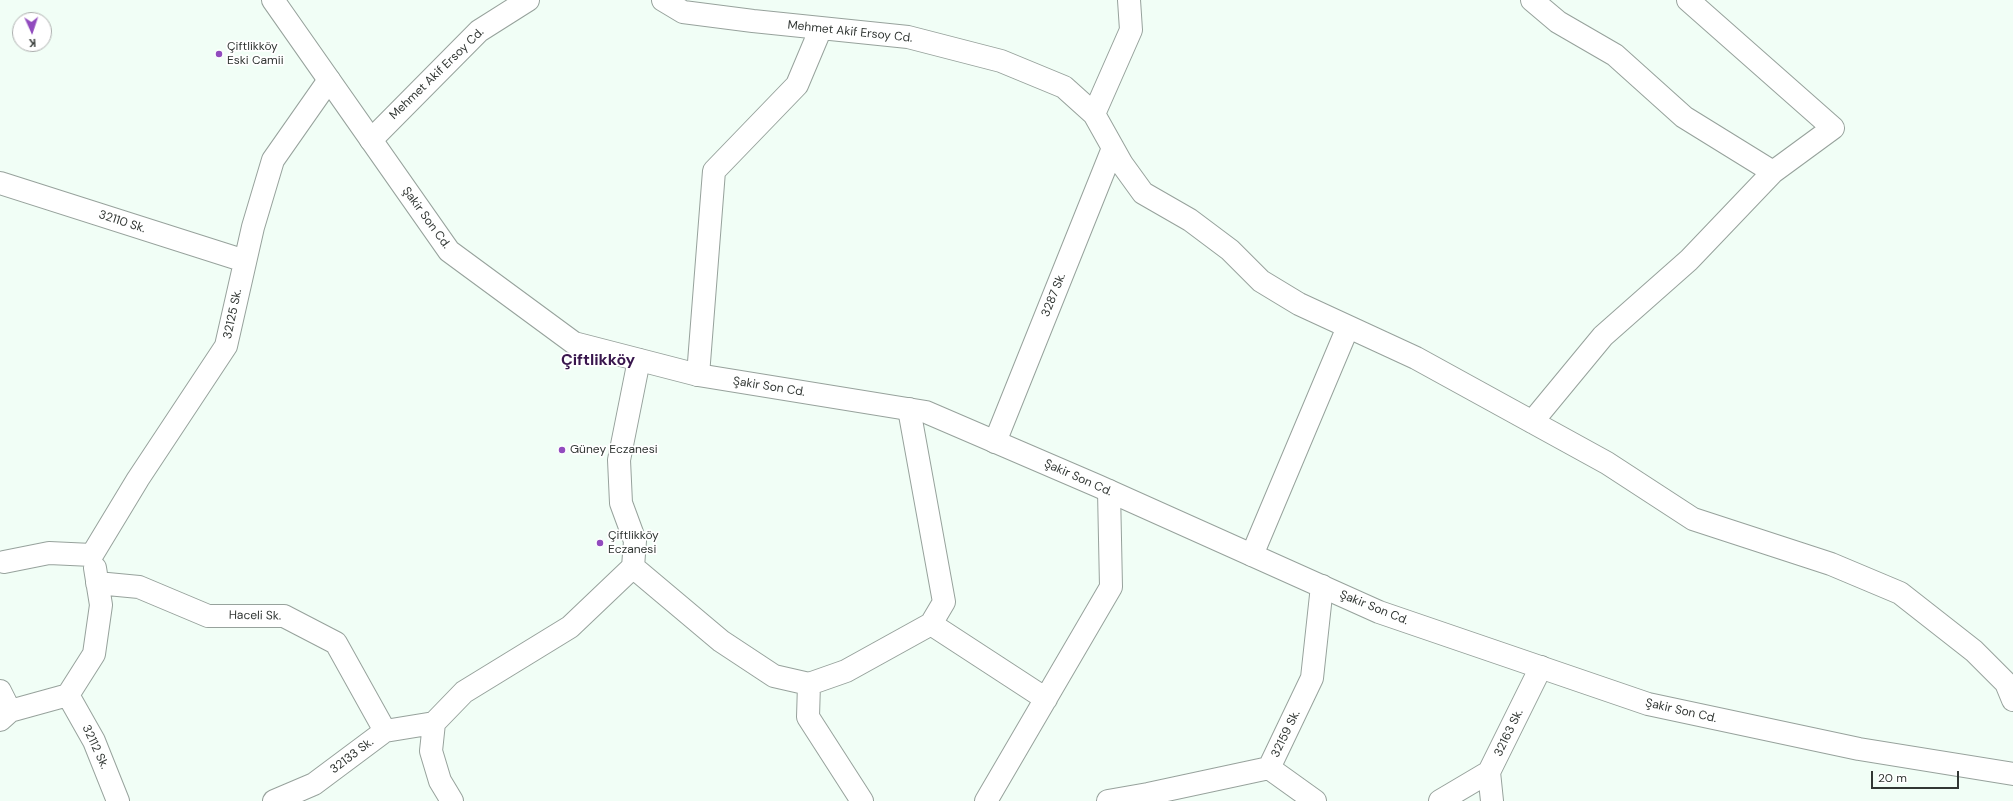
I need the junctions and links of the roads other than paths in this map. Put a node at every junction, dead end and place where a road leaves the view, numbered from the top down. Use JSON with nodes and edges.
{"nodes":[{"id":1,"x":663,"y":0,"type":"edge"},
{"id":2,"x":1129,"y":0,"type":"edge"},
{"id":3,"x":1532,"y":0,"type":"edge"},
{"id":4,"x":1688,"y":0,"type":"edge"},
{"id":5,"x":523,"y":1,"type":"edge"},
{"id":6,"x":276,"y":2,"type":"edge"},
{"id":7,"x":821,"y":28,"type":"junction"},
{"id":8,"x":329,"y":80,"type":"junction"},
{"id":9,"x":1094,"y":114,"type":"junction"},
{"id":10,"x":371,"y":140,"type":"junction"},
{"id":11,"x":1113,"y":148,"type":"junction"},
{"id":12,"x":1773,"y":172,"type":"junction"},
{"id":13,"x":0,"y":183,"type":"edge"},
{"id":14,"x":245,"y":261,"type":"junction"},
{"id":15,"x":1348,"y":327,"type":"junction"},
{"id":16,"x":639,"y":360,"type":"junction"},
{"id":17,"x":698,"y":375,"type":"junction"},
{"id":18,"x":909,"y":409,"type":"junction"},
{"id":19,"x":1532,"y":422,"type":"junction"},
{"id":20,"x":995,"y":442,"type":"junction"},
{"id":21,"x":1109,"y":491,"type":"junction"},
{"id":22,"x":92,"y":555,"type":"junction"},
{"id":23,"x":1252,"y":555,"type":"junction"},
{"id":24,"x":1,"y":564,"type":"edge"},
{"id":25,"x":633,"y":567,"type":"junction"},
{"id":26,"x":97,"y":583,"type":"junction"},
{"id":27,"x":1322,"y":586,"type":"junction"},
{"id":28,"x":931,"y":624,"type":"junction"},
{"id":29,"x":1541,"y":667,"type":"junction"},
{"id":30,"x":809,"y":684,"type":"junction"},
{"id":31,"x":0,"y":691,"type":"edge"},
{"id":32,"x":68,"y":695,"type":"junction"},
{"id":33,"x":1046,"y":699,"type":"junction"},
{"id":34,"x":2013,"y":700,"type":"edge"},
{"id":35,"x":5,"y":715,"type":"edge"},
{"id":36,"x":434,"y":723,"type":"junction"},
{"id":37,"x":385,"y":731,"type":"junction"},
{"id":38,"x":1269,"y":768,"type":"junction"},
{"id":39,"x":1489,"y":772,"type":"junction"},
{"id":40,"x":2013,"y":774,"type":"edge"},
{"id":41,"x":1169,"y":796,"type":"edge"},
{"id":42,"x":118,"y":801,"type":"edge"},
{"id":43,"x":274,"y":801,"type":"edge"},
{"id":44,"x":452,"y":801,"type":"edge"},
{"id":45,"x":862,"y":801,"type":"edge"},
{"id":46,"x":986,"y":801,"type":"edge"},
{"id":47,"x":1108,"y":801,"type":"edge"},
{"id":48,"x":1315,"y":801,"type":"edge"},
{"id":49,"x":1440,"y":801,"type":"edge"},
{"id":50,"x":1492,"y":801,"type":"edge"}],
"edges":[{"from":1,"to":7,"type":"street","name":"Mehmet Akif Ersoy Cd."},
{"from":2,"to":9,"type":"street"},
{"from":3,"to":12,"type":"street"},
{"from":4,"to":12,"type":"street"},
{"from":5,"to":10,"type":"street","name":"Mehmet Akif Ersoy Cd."},
{"from":6,"to":8,"type":"street","name":"Şakir Son Cd."},
{"from":7,"to":9,"type":"street","name":"Mehmet Akif Ersoy Cd."},
{"from":7,"to":17,"type":"street"},
{"from":8,"to":10,"type":"street","name":"Şakir Son Cd."},
{"from":8,"to":14,"type":"street","name":"32125 Sk."},
{"from":9,"to":11,"type":"street","name":"Mehmet Akif Ersoy Cd."},
{"from":10,"to":16,"type":"street","name":"Şakir Son Cd."},
{"from":11,"to":15,"type":"street","name":"Mehmet Akif Ersoy Cd."},
{"from":11,"to":20,"type":"street","name":"3287 Sk."},
{"from":12,"to":19,"type":"street"},
{"from":13,"to":14,"type":"street","name":"32110 Sk."},
{"from":14,"to":22,"type":"street","name":"32125 Sk."},
{"from":15,"to":19,"type":"street","name":"Mehmet Akif Ersoy Cd."},
{"from":15,"to":23,"type":"street"},
{"from":16,"to":17,"type":"street","name":"Şakir Son Cd."},
{"from":16,"to":25,"type":"street"},
{"from":17,"to":18,"type":"street","name":"Şakir Son Cd."},
{"from":18,"to":20,"type":"street","name":"Şakir Son Cd."},
{"from":18,"to":28,"type":"street"},
{"from":19,"to":34,"type":"street","name":"Mehmet Akif Ersoy Cd."},
{"from":20,"to":21,"type":"street","name":"Şakir Son Cd."},
{"from":21,"to":23,"type":"street","name":"Şakir Son Cd."},
{"from":21,"to":33,"type":"street"},
{"from":22,"to":24,"type":"street"},
{"from":22,"to":26,"type":"street"},
{"from":23,"to":27,"type":"street","name":"Şakir Son Cd."},
{"from":25,"to":30,"type":"street"},
{"from":25,"to":36,"type":"street"},
{"from":26,"to":32,"type":"street"},
{"from":26,"to":37,"type":"street","name":"Haceli Sk."},
{"from":27,"to":29,"type":"street","name":"Şakir Son Cd."},
{"from":27,"to":38,"type":"street","name":"32159 Sk."},
{"from":28,"to":30,"type":"street"},
{"from":28,"to":33,"type":"street"},
{"from":29,"to":39,"type":"street","name":"32163 Sk."},
{"from":29,"to":40,"type":"street","name":"Şakir Son Cd."},
{"from":30,"to":45,"type":"street"},
{"from":31,"to":35,"type":"street"},
{"from":32,"to":35,"type":"street"},
{"from":32,"to":42,"type":"street","name":"32112 Sk."},
{"from":33,"to":46,"type":"street"},
{"from":36,"to":37,"type":"street","name":"32133 Sk."},
{"from":36,"to":44,"type":"street"},
{"from":37,"to":43,"type":"street","name":"32133 Sk."},
{"from":38,"to":41,"type":"street","name":"32159 Sk."},
{"from":38,"to":48,"type":"street"},
{"from":39,"to":49,"type":"street"},
{"from":39,"to":50,"type":"street"},
{"from":41,"to":47,"type":"street","name":"32159 Sk."}]}
